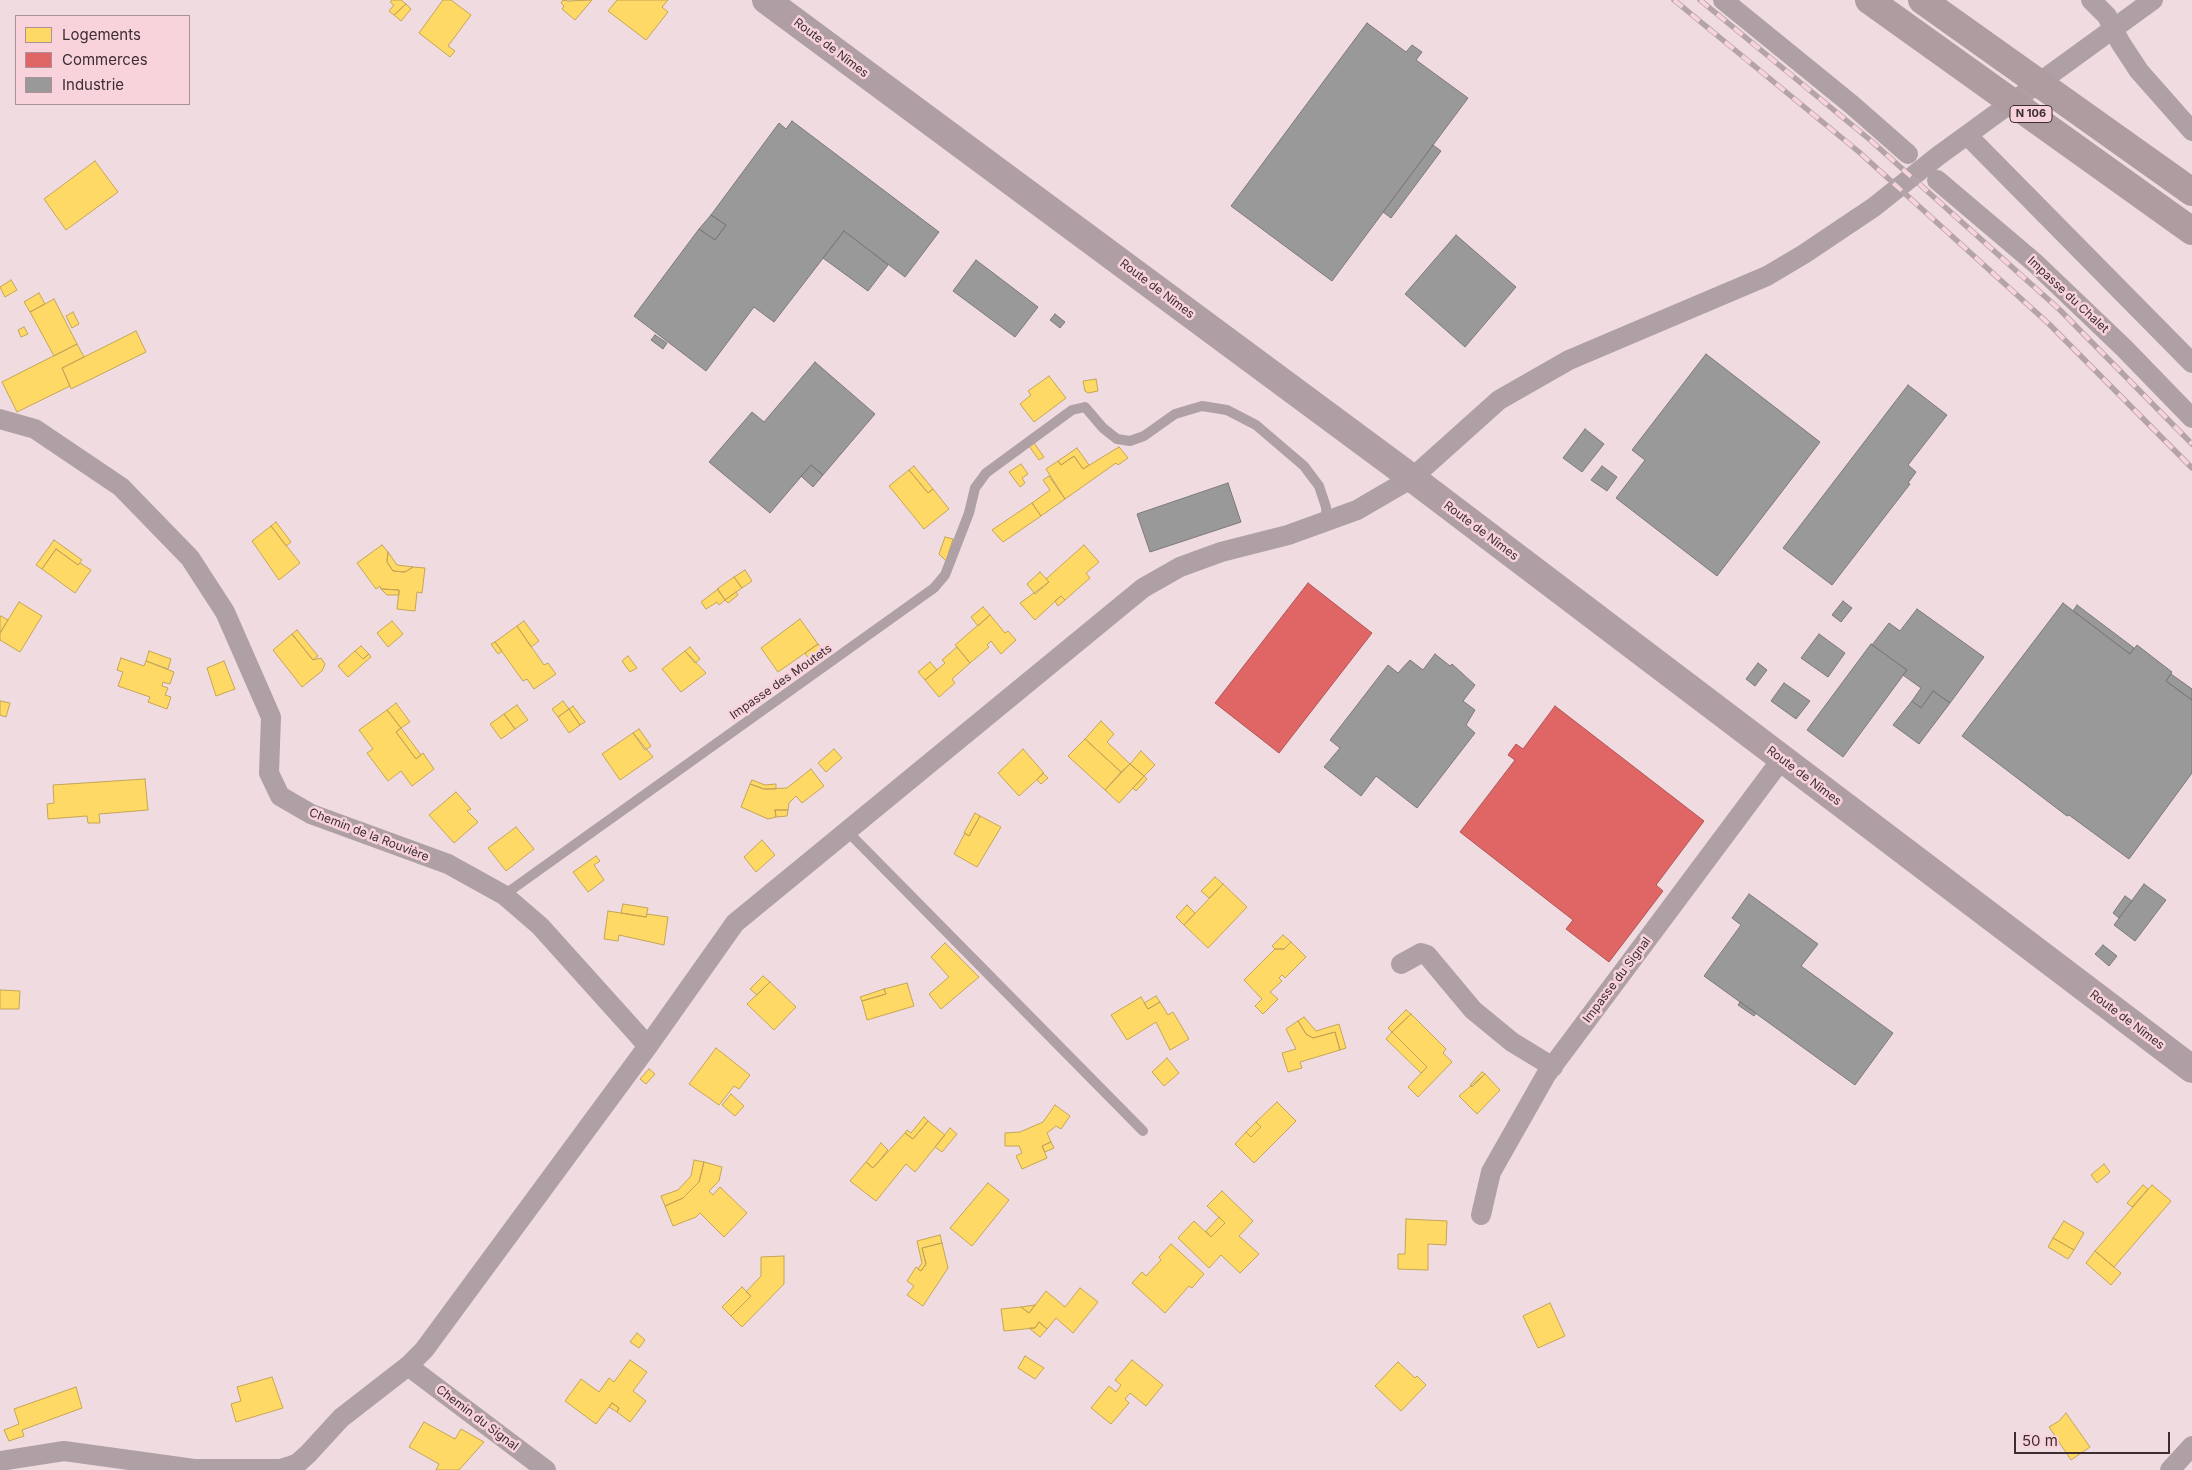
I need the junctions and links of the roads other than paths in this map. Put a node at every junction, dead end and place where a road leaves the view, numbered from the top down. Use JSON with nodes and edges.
{"nodes":[{"id":1,"x":766,"y":0,"type":"edge"},
{"id":2,"x":1723,"y":0,"type":"edge"},
{"id":3,"x":1869,"y":0,"type":"edge"},
{"id":4,"x":1922,"y":0,"type":"edge"},
{"id":5,"x":2090,"y":0,"type":"edge"},
{"id":6,"x":2153,"y":0,"type":"edge"},
{"id":7,"x":2114,"y":29,"type":"junction"},
{"id":8,"x":1975,"y":130,"type":"junction"},
{"id":9,"x":2192,"y":131,"type":"edge"},
{"id":10,"x":1908,"y":154,"type":"dead end"},
{"id":11,"x":1936,"y":180,"type":"dead end"},
{"id":12,"x":2192,"y":192,"type":"edge"},
{"id":13,"x":2192,"y":231,"type":"edge"},
{"id":14,"x":2192,"y":362,"type":"edge"},
{"id":15,"x":2192,"y":418,"type":"edge"},
{"id":16,"x":0,"y":419,"type":"edge"},
{"id":17,"x":1412,"y":478,"type":"junction"},
{"id":18,"x":1327,"y":522,"type":"junction"},
{"id":19,"x":1782,"y":760,"type":"junction"},
{"id":20,"x":846,"y":830,"type":"junction"},
{"id":21,"x":504,"y":895,"type":"junction"},
{"id":22,"x":1400,"y":964,"type":"dead end"},
{"id":23,"x":648,"y":1046,"type":"junction"},
{"id":24,"x":1553,"y":1066,"type":"junction"},
{"id":25,"x":2192,"y":1069,"type":"edge"},
{"id":26,"x":1143,"y":1131,"type":"dead end"},
{"id":27,"x":1481,"y":1215,"type":"dead end"},
{"id":28,"x":408,"y":1366,"type":"junction"},
{"id":29,"x":2192,"y":1446,"type":"edge"},
{"id":30,"x":0,"y":1461,"type":"edge"},
{"id":31,"x":290,"y":1468,"type":"edge"},
{"id":32,"x":546,"y":1470,"type":"edge"},
{"id":33,"x":2170,"y":1470,"type":"edge"}],
"edges":[{"from":1,"to":17,"type":"main road","name":"Route de Nîmes"},
{"from":2,"to":10,"type":"street"},
{"from":3,"to":13,"type":"highway","number":"N 106"},
{"from":4,"to":12,"type":"highway","number":"N 106"},
{"from":5,"to":7,"type":"street"},
{"from":6,"to":7,"type":"street"},
{"from":7,"to":8,"type":"street"},
{"from":7,"to":9,"type":"street"},
{"from":8,"to":14,"type":"street"},
{"from":8,"to":17,"type":"street"},
{"from":11,"to":15,"type":"street","name":"Impasse du Chalet"},
{"from":16,"to":21,"type":"street","name":"Chemin de la Rouvière"},
{"from":17,"to":18,"type":"street"},
{"from":17,"to":19,"type":"main road","name":"Route de Nîmes"},
{"from":18,"to":20,"type":"street"},
{"from":18,"to":21,"type":"lane","name":"Impasse des Moutets"},
{"from":19,"to":24,"type":"street","name":"Impasse du Signal"},
{"from":19,"to":25,"type":"main road","name":"Route de Nîmes"},
{"from":20,"to":23,"type":"street"},
{"from":20,"to":26,"type":"lane"},
{"from":21,"to":23,"type":"street","name":"Chemin de la Rouvière"},
{"from":22,"to":24,"type":"street"},
{"from":23,"to":28,"type":"street"},
{"from":24,"to":27,"type":"street","name":"Impasse du Signal"},
{"from":28,"to":31,"type":"street"},
{"from":28,"to":32,"type":"street","name":"Chemin du Signal"},
{"from":29,"to":33,"type":"street"},
{"from":30,"to":31,"type":"street"}]}
